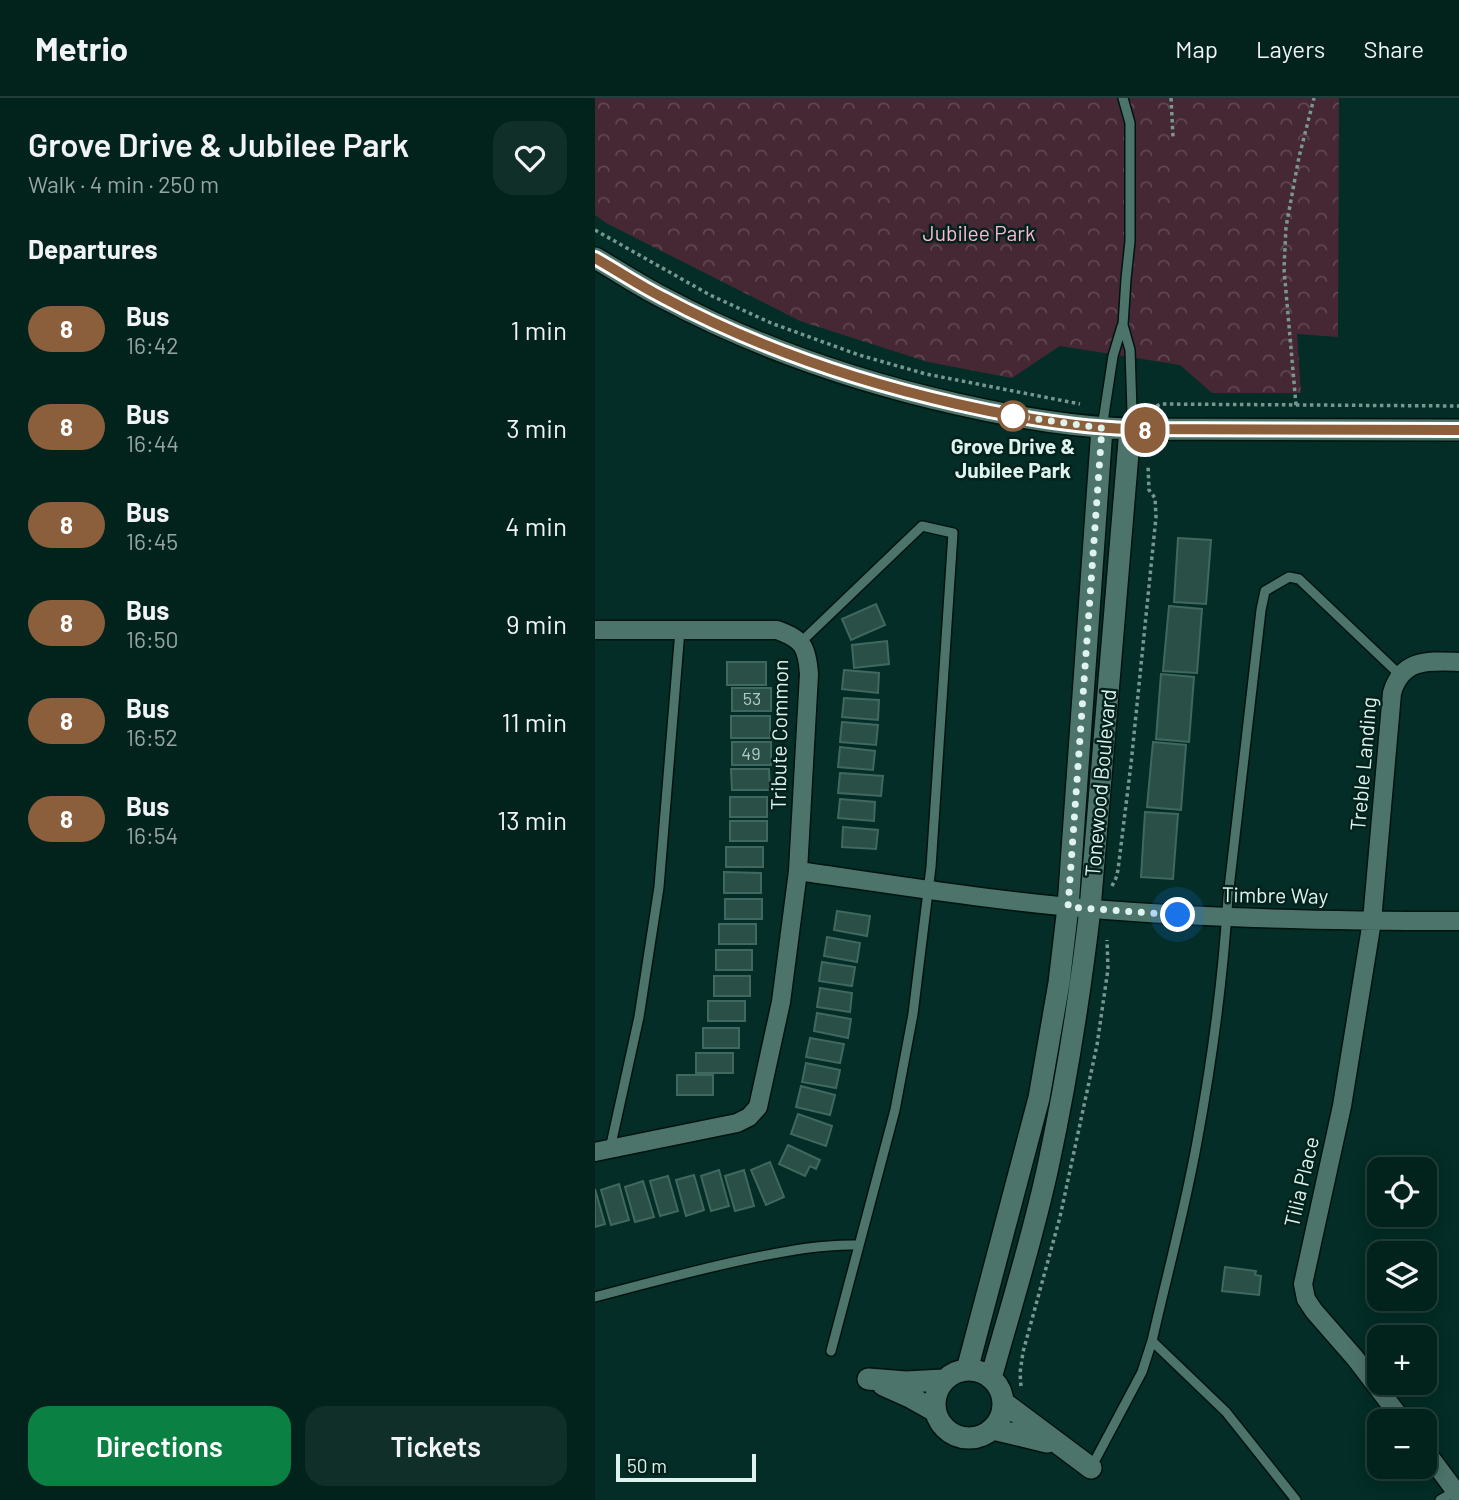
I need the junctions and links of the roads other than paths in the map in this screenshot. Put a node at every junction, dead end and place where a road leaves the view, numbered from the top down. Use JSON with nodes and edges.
{"nodes":[{"id":1,"x":1123,"y":98,"type":"edge"},
{"id":2,"x":595,"y":258,"type":"edge"},
{"id":3,"x":1123,"y":325,"type":"junction"},
{"id":4,"x":1103,"y":419,"type":"junction"},
{"id":5,"x":1131,"y":420,"type":"junction"},
{"id":6,"x":1459,"y":430,"type":"edge"},
{"id":7,"x":595,"y":630,"type":"edge"},
{"id":8,"x":680,"y":630,"type":"junction"},
{"id":9,"x":801,"y":642,"type":"junction"},
{"id":10,"x":1459,"y":662,"type":"edge"},
{"id":11,"x":1400,"y":674,"type":"junction"},
{"id":12,"x":798,"y":871,"type":"junction"},
{"id":13,"x":929,"y":889,"type":"junction"},
{"id":14,"x":1068,"y":907,"type":"junction"},
{"id":15,"x":1090,"y":909,"type":"junction"},
{"id":16,"x":1227,"y":918,"type":"junction"},
{"id":17,"x":1459,"y":920,"type":"edge"},
{"id":18,"x":1372,"y":921,"type":"junction"},
{"id":19,"x":603,"y":1151,"type":"edge"},
{"id":20,"x":858,"y":1245,"type":"junction"},
{"id":21,"x":595,"y":1297,"type":"edge"},
{"id":22,"x":1152,"y":1341,"type":"junction"},
{"id":23,"x":831,"y":1351,"type":"dead end"},
{"id":24,"x":967,"y":1370,"type":"junction"},
{"id":25,"x":991,"y":1378,"type":"junction"},
{"id":26,"x":944,"y":1380,"type":"junction"},
{"id":27,"x":1004,"y":1403,"type":"junction"},
{"id":28,"x":1394,"y":1409,"type":"edge"},
{"id":29,"x":935,"y":1411,"type":"junction"},
{"id":30,"x":993,"y":1429,"type":"junction"},
{"id":31,"x":1063,"y":1446,"type":"junction"},
{"id":32,"x":1437,"y":1466,"type":"edge"},
{"id":33,"x":1091,"y":1468,"type":"joint"},
{"id":34,"x":1457,"y":1493,"type":"edge"},
{"id":35,"x":1296,"y":1500,"type":"edge"},
{"id":36,"x":1440,"y":1500,"type":"edge"}],
"edges":[{"from":1,"to":3,"type":"lane"},
{"from":2,"to":4,"type":"street"},
{"from":3,"to":4,"type":"lane"},
{"from":3,"to":5,"type":"lane"},
{"from":4,"to":5,"type":"street"},
{"from":4,"to":14,"type":"street","name":"Tonewood Boulevard"},
{"from":5,"to":6,"type":"street"},
{"from":5,"to":15,"type":"street","name":"Tonewood Boulevard"},
{"from":7,"to":8,"type":"street","name":"Tribute Common"},
{"from":8,"to":9,"type":"street","name":"Tribute Common"},
{"from":8,"to":19,"type":"lane"},
{"from":9,"to":12,"type":"street","name":"Tribute Common"},
{"from":9,"to":13,"type":"lane"},
{"from":10,"to":11,"type":"street","name":"Treble Landing"},
{"from":11,"to":16,"type":"lane"},
{"from":11,"to":18,"type":"street","name":"Treble Landing"},
{"from":12,"to":13,"type":"street"},
{"from":12,"to":19,"type":"street","name":"Tribute Common"},
{"from":13,"to":14,"type":"street"},
{"from":13,"to":20,"type":"lane"},
{"from":14,"to":15,"type":"street","name":"Timbre Way"},
{"from":14,"to":24,"type":"street","name":"Tonewood Boulevard"},
{"from":15,"to":16,"type":"street","name":"Timbre Way"},
{"from":15,"to":25,"type":"street","name":"Tonewood Boulevard"},
{"from":16,"to":18,"type":"street","name":"Timbre Way"},
{"from":16,"to":22,"type":"lane"},
{"from":17,"to":18,"type":"street","name":"Timbre Way"},
{"from":18,"to":28,"type":"street","name":"Tilia Place"},
{"from":20,"to":21,"type":"lane"},
{"from":20,"to":23,"type":"lane"},
{"from":22,"to":33,"type":"lane"},
{"from":22,"to":35,"type":"lane"},
{"from":24,"to":25,"type":"street"},
{"from":24,"to":26,"type":"street"},
{"from":25,"to":27,"type":"street"},
{"from":26,"to":29,"type":"street"},
{"from":26,"to":29,"type":"street"},
{"from":27,"to":30,"type":"street"},
{"from":27,"to":31,"type":"street"},
{"from":29,"to":30,"type":"street"},
{"from":30,"to":31,"type":"street"},
{"from":31,"to":33,"type":"street"},
{"from":32,"to":34,"type":"street"},
{"from":34,"to":36,"type":"lane"}]}
